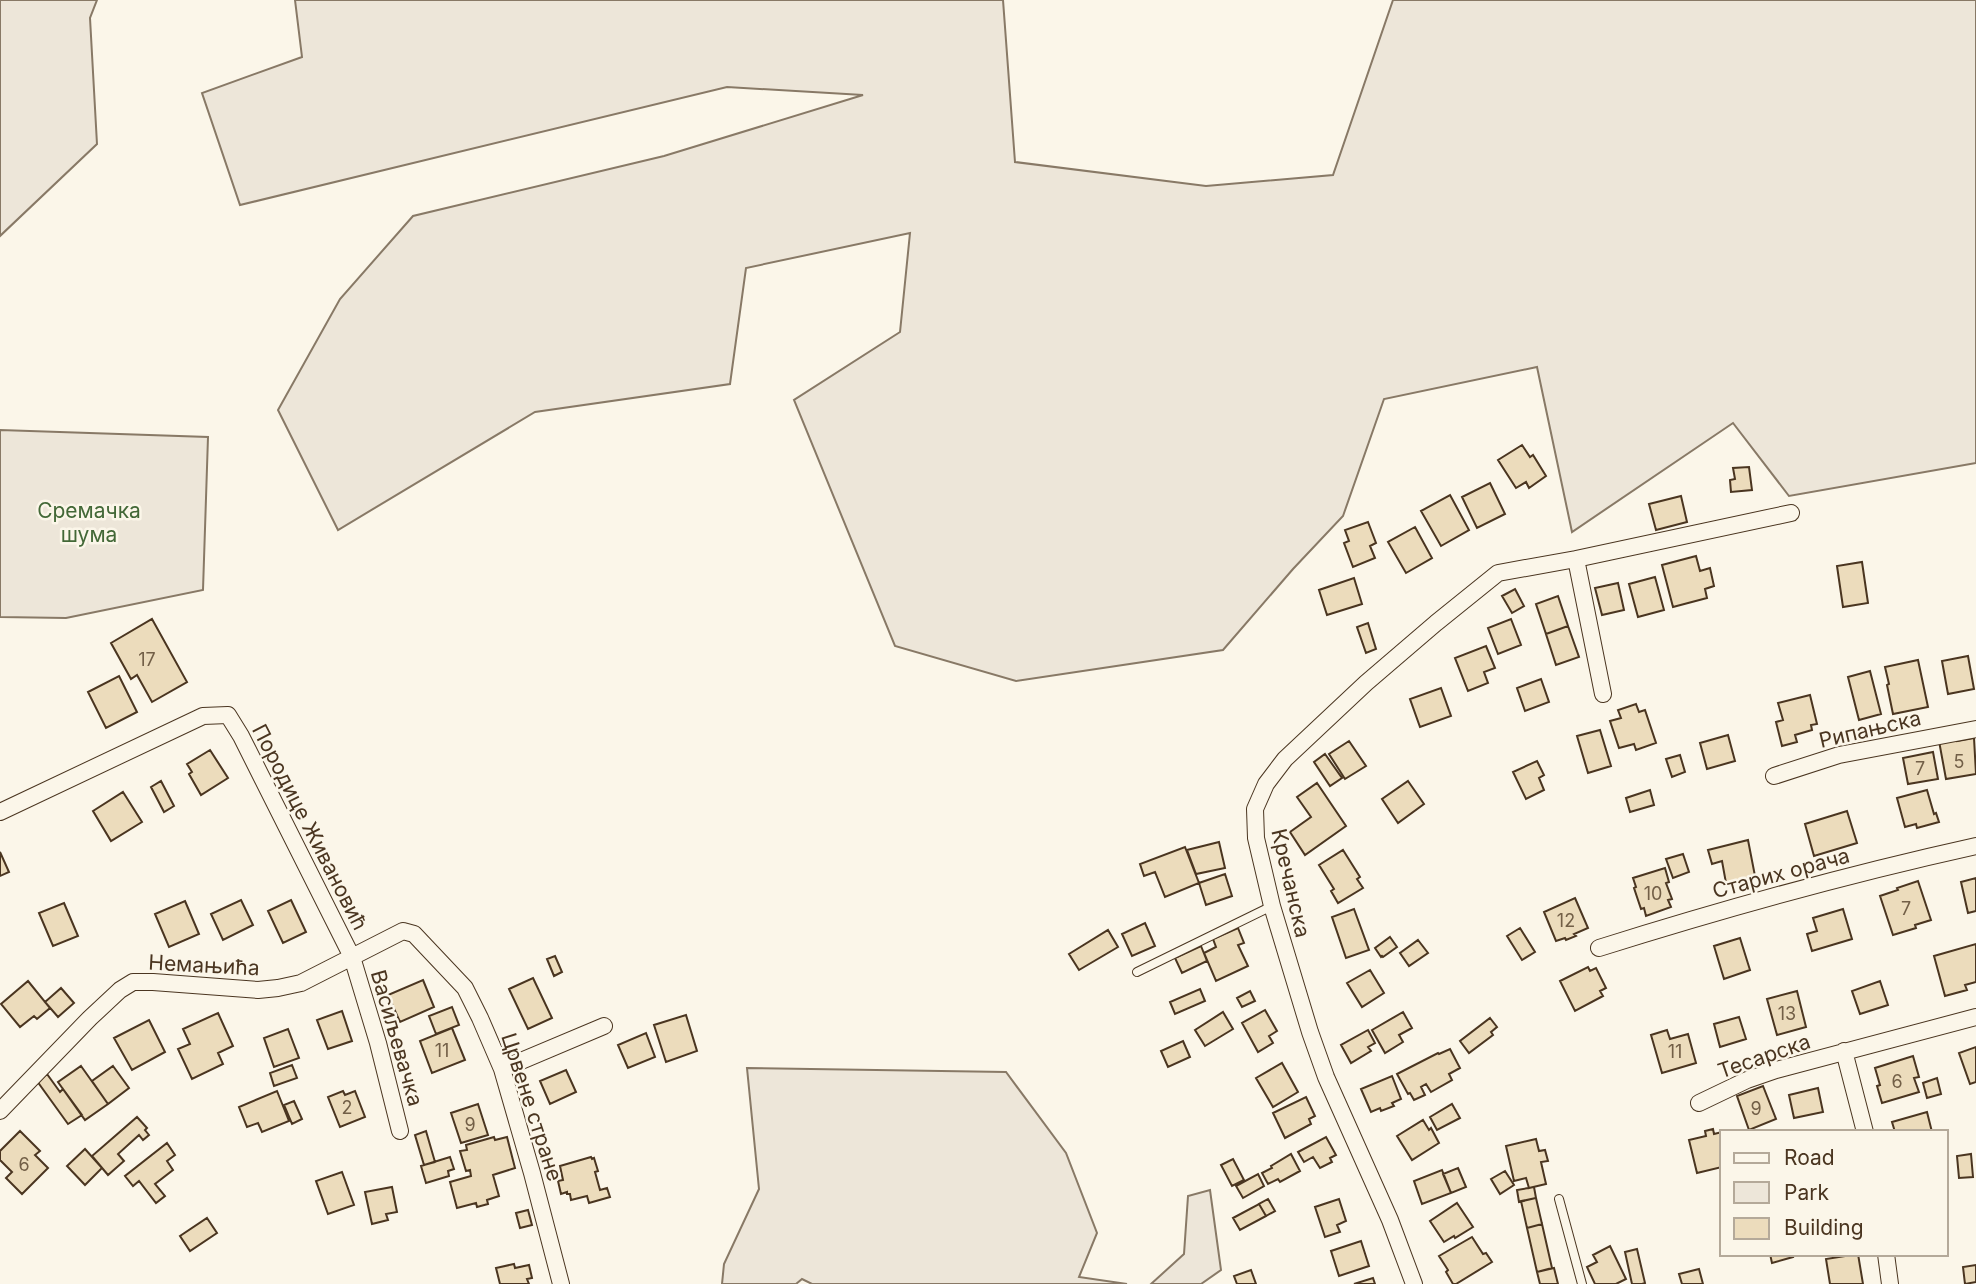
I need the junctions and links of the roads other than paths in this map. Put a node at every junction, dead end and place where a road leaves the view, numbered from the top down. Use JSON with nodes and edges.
{"nodes":[{"id":1,"x":1791,"y":513,"type":"dead end"},
{"id":2,"x":1576,"y":559,"type":"junction"},
{"id":3,"x":1602,"y":694,"type":"dead end"},
{"id":4,"x":1976,"y":729,"type":"edge"},
{"id":5,"x":1774,"y":776,"type":"dead end"},
{"id":6,"x":0,"y":812,"type":"edge"},
{"id":7,"x":1976,"y":846,"type":"edge"},
{"id":8,"x":1272,"y":906,"type":"junction"},
{"id":9,"x":403,"y":931,"type":"joint"},
{"id":10,"x":1599,"y":948,"type":"dead end"},
{"id":11,"x":352,"y":957,"type":"junction"},
{"id":12,"x":1137,"y":972,"type":"dead end"},
{"id":13,"x":1976,"y":1017,"type":"edge"},
{"id":14,"x":604,"y":1026,"type":"dead end"},
{"id":15,"x":1844,"y":1051,"type":"junction"},
{"id":16,"x":502,"y":1069,"type":"junction"},
{"id":17,"x":1699,"y":1103,"type":"dead end"},
{"id":18,"x":0,"y":1111,"type":"edge"},
{"id":19,"x":1864,"y":1130,"type":"edge"},
{"id":20,"x":400,"y":1131,"type":"dead end"},
{"id":21,"x":1559,"y":1199,"type":"dead end"},
{"id":22,"x":1886,"y":1256,"type":"edge"},
{"id":23,"x":561,"y":1284,"type":"edge"},
{"id":24,"x":1414,"y":1284,"type":"edge"},
{"id":25,"x":1582,"y":1284,"type":"edge"},
{"id":26,"x":1890,"y":1284,"type":"edge"}],
"edges":[{"from":1,"to":2,"type":"street"},
{"from":2,"to":3,"type":"street"},
{"from":2,"to":8,"type":"street","name":"Кречанска"},
{"from":4,"to":5,"type":"street","name":"Рипањска"},
{"from":6,"to":11,"type":"street","name":"Породице Живановић"},
{"from":7,"to":10,"type":"street","name":"Старих орача"},
{"from":8,"to":12,"type":"lane"},
{"from":8,"to":24,"type":"street","name":"Кречанска"},
{"from":9,"to":11,"type":"street","name":"Немањића"},
{"from":9,"to":16,"type":"street","name":"Црвене стране"},
{"from":11,"to":18,"type":"street","name":"Немањића"},
{"from":11,"to":20,"type":"street","name":"Васиљевачка"},
{"from":13,"to":15,"type":"street","name":"Тесарска"},
{"from":14,"to":16,"type":"street"},
{"from":15,"to":17,"type":"street","name":"Тесарска"},
{"from":15,"to":19,"type":"street","name":"Тесарска"},
{"from":16,"to":23,"type":"street","name":"Црвене стране"},
{"from":21,"to":25,"type":"lane"},
{"from":22,"to":26,"type":"street"}]}
